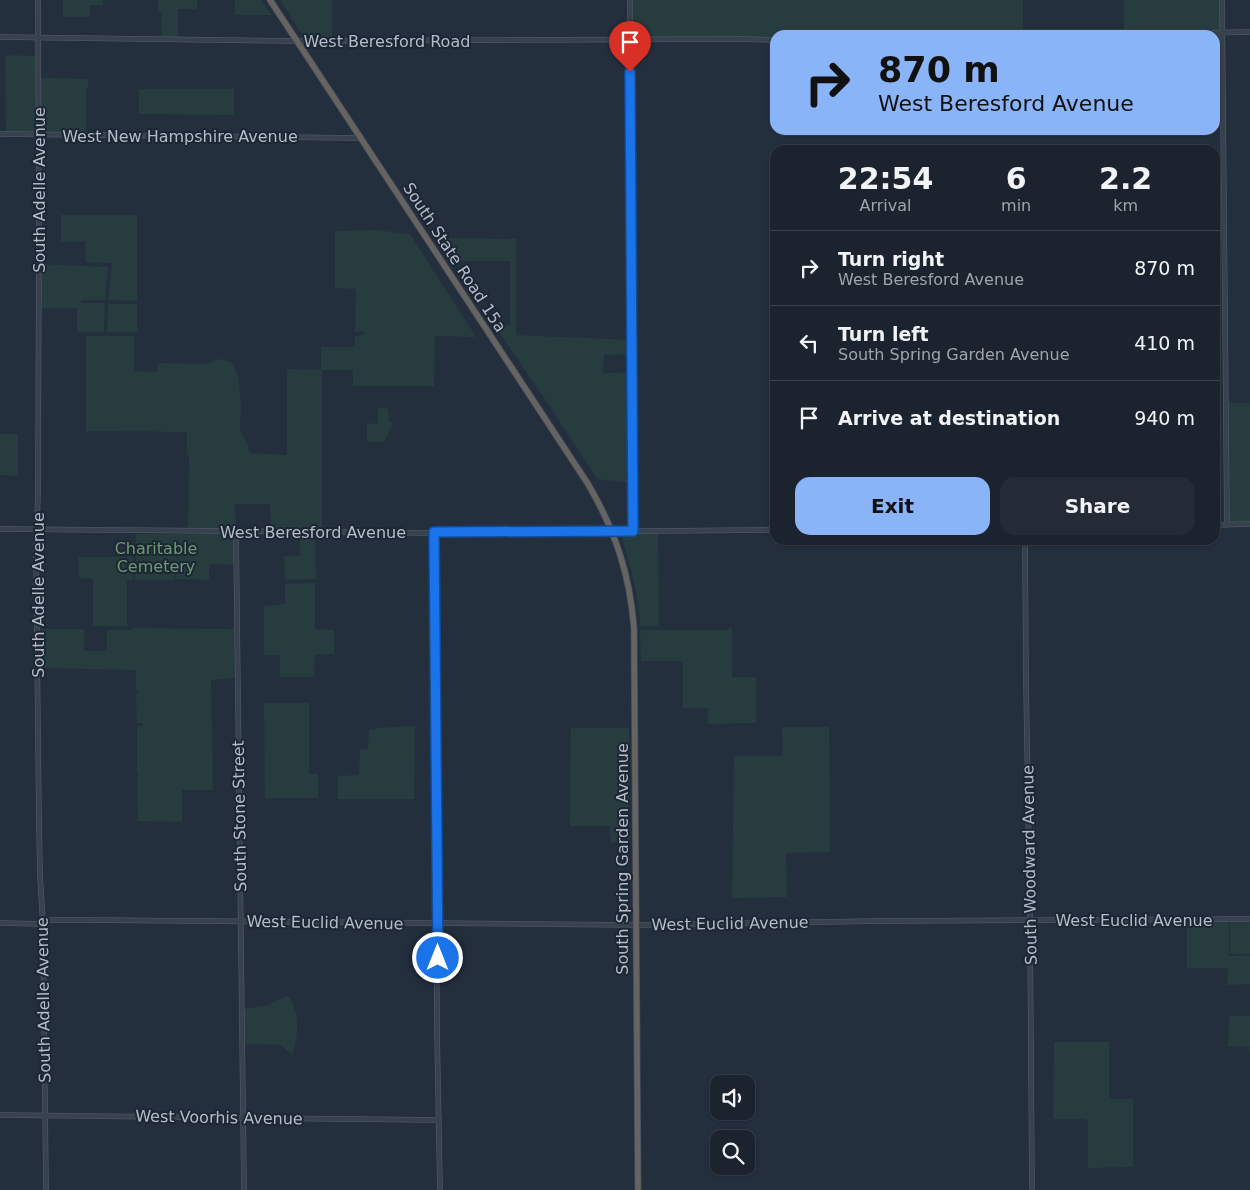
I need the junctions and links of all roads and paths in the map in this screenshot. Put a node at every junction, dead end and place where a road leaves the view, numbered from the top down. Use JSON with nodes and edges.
{"nodes":[{"id":1,"x":38,"y":0,"type":"edge"},
{"id":2,"x":270,"y":0,"type":"edge"},
{"id":3,"x":630,"y":0,"type":"edge"},
{"id":4,"x":1222,"y":0,"type":"edge"},
{"id":5,"x":1222,"y":32,"type":"junction"},
{"id":6,"x":1250,"y":32,"type":"edge"},
{"id":7,"x":0,"y":36,"type":"edge"},
{"id":8,"x":38,"y":37,"type":"junction"},
{"id":9,"x":630,"y":40,"type":"junction"},
{"id":10,"x":770,"y":40,"type":"edge"},
{"id":11,"x":297,"y":41,"type":"junction"},
{"id":12,"x":0,"y":134,"type":"edge"},
{"id":13,"x":40,"y":135,"type":"junction"},
{"id":14,"x":360,"y":138,"type":"junction"},
{"id":15,"x":1220,"y":524,"type":"edge"},
{"id":16,"x":1227,"y":524,"type":"junction"},
{"id":17,"x":1250,"y":524,"type":"edge"},
{"id":18,"x":0,"y":529,"type":"edge"},
{"id":19,"x":37,"y":530,"type":"junction"},
{"id":20,"x":770,"y":530,"type":"edge"},
{"id":21,"x":612,"y":531,"type":"junction"},
{"id":22,"x":633,"y":531,"type":"junction"},
{"id":23,"x":236,"y":532,"type":"junction"},
{"id":24,"x":434,"y":532,"type":"junction"},
{"id":25,"x":1025,"y":545,"type":"edge"},
{"id":26,"x":1250,"y":919,"type":"edge"},
{"id":27,"x":240,"y":921,"type":"junction"},
{"id":28,"x":1030,"y":921,"type":"junction"},
{"id":29,"x":0,"y":923,"type":"edge"},
{"id":30,"x":43,"y":924,"type":"junction"},
{"id":31,"x":438,"y":924,"type":"junction"},
{"id":32,"x":636,"y":925,"type":"junction"},
{"id":33,"x":0,"y":1115,"type":"edge"},
{"id":34,"x":44,"y":1115,"type":"junction"},
{"id":35,"x":244,"y":1118,"type":"junction"},
{"id":36,"x":439,"y":1120,"type":"junction"},
{"id":37,"x":46,"y":1190,"type":"edge"},
{"id":38,"x":244,"y":1190,"type":"edge"},
{"id":39,"x":440,"y":1190,"type":"edge"},
{"id":40,"x":638,"y":1190,"type":"edge"},
{"id":41,"x":1032,"y":1190,"type":"edge"}],
"edges":[{"from":1,"to":8,"type":"street","name":"South Adelle Avenue"},
{"from":2,"to":11,"type":"highway","name":"South State Road 15a"},
{"from":3,"to":9,"type":"street"},
{"from":4,"to":5,"type":"street"},
{"from":5,"to":6,"type":"street"},
{"from":5,"to":16,"type":"street"},
{"from":7,"to":8,"type":"street","name":"West Beresford Road"},
{"from":8,"to":11,"type":"street","name":"West Beresford Road"},
{"from":8,"to":13,"type":"street","name":"South Adelle Avenue"},
{"from":9,"to":10,"type":"street","name":"West Beresford Road"},
{"from":9,"to":11,"type":"street","name":"West Beresford Road"},
{"from":9,"to":22,"type":"street"},
{"from":11,"to":14,"type":"highway","name":"South State Road 15a"},
{"from":12,"to":13,"type":"street","name":"West New Hampshire Avenue"},
{"from":13,"to":14,"type":"street","name":"West New Hampshire Avenue"},
{"from":13,"to":19,"type":"street","name":"South Adelle Avenue"},
{"from":14,"to":21,"type":"highway","name":"South State Road 15a"},
{"from":15,"to":16,"type":"street"},
{"from":16,"to":17,"type":"street"},
{"from":18,"to":19,"type":"street","name":"West Beresford Avenue"},
{"from":19,"to":23,"type":"street","name":"West Beresford Avenue"},
{"from":19,"to":30,"type":"street","name":"South Adelle Avenue"},
{"from":20,"to":22,"type":"street","name":"West Beresford Avenue"},
{"from":21,"to":22,"type":"street","name":"West Beresford Avenue"},
{"from":21,"to":24,"type":"street","name":"West Beresford Avenue"},
{"from":21,"to":32,"type":"highway","name":"South Spring Garden Avenue"},
{"from":23,"to":24,"type":"street","name":"West Beresford Avenue"},
{"from":23,"to":27,"type":"street","name":"South Stone Street"},
{"from":24,"to":31,"type":"street"},
{"from":25,"to":28,"type":"street","name":"South Woodward Avenue"},
{"from":26,"to":28,"type":"street","name":"West Euclid Avenue"},
{"from":27,"to":30,"type":"street","name":"West Euclid Avenue"},
{"from":27,"to":31,"type":"street","name":"West Euclid Avenue"},
{"from":27,"to":35,"type":"street","name":"South Stone Street"},
{"from":28,"to":32,"type":"street","name":"West Euclid Avenue"},
{"from":28,"to":41,"type":"street","name":"South Woodward Avenue"},
{"from":29,"to":30,"type":"street","name":"West Euclid Avenue"},
{"from":30,"to":34,"type":"street","name":"South Adelle Avenue"},
{"from":31,"to":32,"type":"street","name":"West Euclid Avenue"},
{"from":31,"to":36,"type":"street"},
{"from":32,"to":40,"type":"highway","name":"South Spring Garden Avenue"},
{"from":33,"to":34,"type":"street","name":"West Voorhis Avenue"},
{"from":34,"to":35,"type":"street","name":"West Voorhis Avenue"},
{"from":34,"to":37,"type":"street","name":"South Adelle Avenue"},
{"from":35,"to":36,"type":"street","name":"West Voorhis Avenue"},
{"from":35,"to":38,"type":"street","name":"South Stone Street"},
{"from":36,"to":39,"type":"street"}]}
